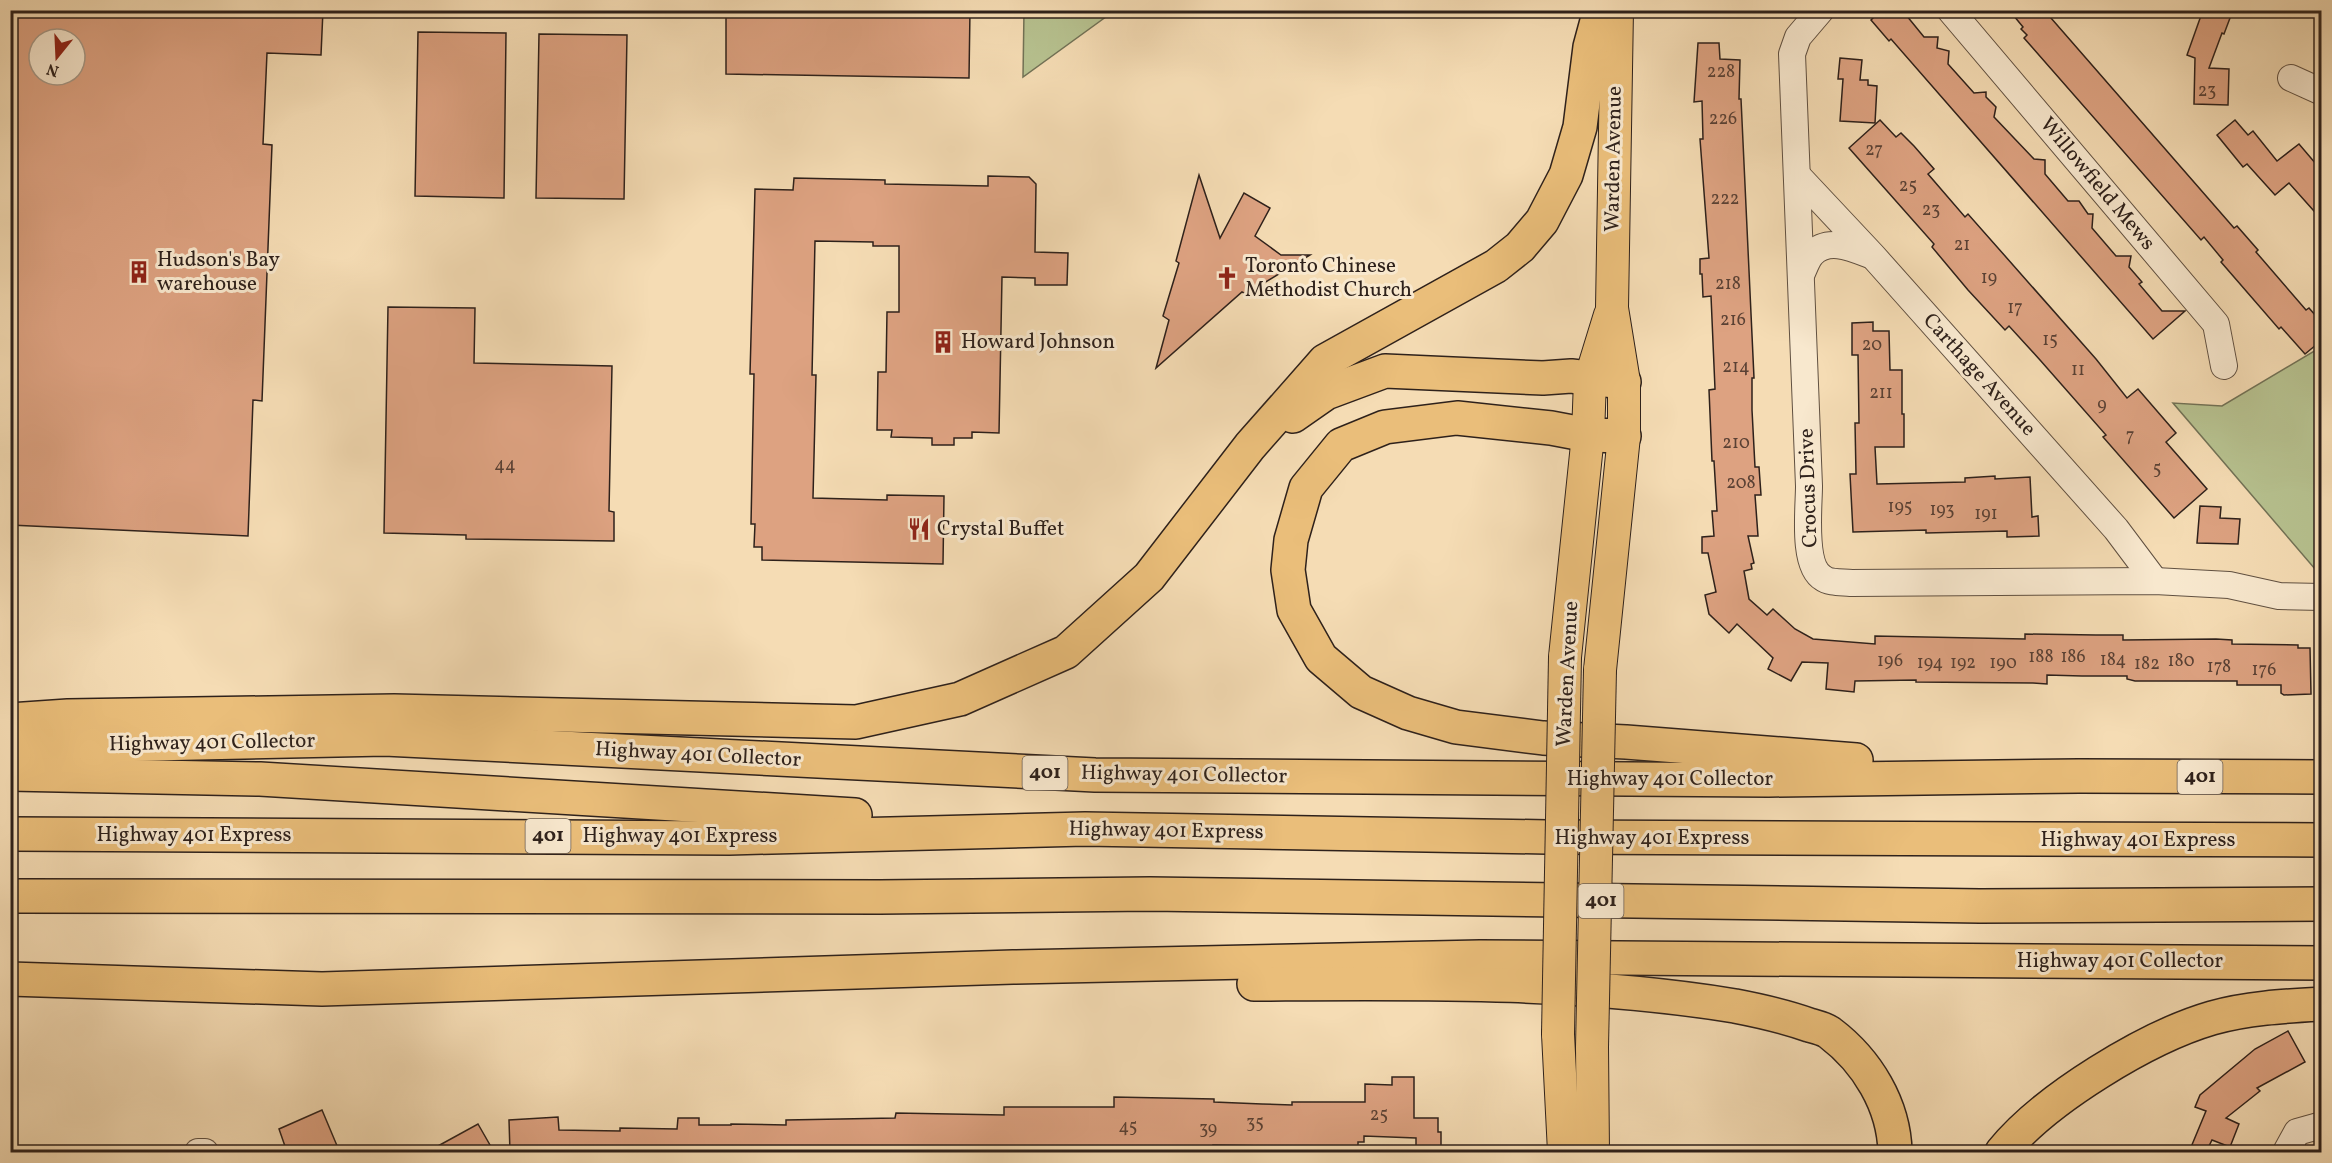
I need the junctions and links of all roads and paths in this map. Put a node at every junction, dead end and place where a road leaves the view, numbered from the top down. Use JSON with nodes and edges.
{"nodes":[{"id":1,"x":1600,"y":10,"type":"edge"},
{"id":2,"x":1617,"y":10,"type":"edge"},
{"id":3,"x":1821,"y":10,"type":"edge"},
{"id":4,"x":1950,"y":10,"type":"edge"},
{"id":5,"x":2291,"y":78,"type":"dead end"},
{"id":6,"x":2322,"y":92,"type":"edge"},
{"id":7,"x":1797,"y":175,"type":"junction"},
{"id":8,"x":1873,"y":256,"type":"junction"},
{"id":9,"x":1801,"y":275,"type":"junction"},
{"id":10,"x":1612,"y":308,"type":"junction"},
{"id":11,"x":2224,"y":366,"type":"dead end"},
{"id":12,"x":1590,"y":380,"type":"junction"},
{"id":13,"x":1624,"y":382,"type":"junction"},
{"id":14,"x":1588,"y":435,"type":"junction"},
{"id":15,"x":1624,"y":436,"type":"junction"},
{"id":16,"x":1250,"y":446,"type":"junction"},
{"id":17,"x":2155,"y":581,"type":"junction"},
{"id":18,"x":2322,"y":597,"type":"edge"},
{"id":19,"x":10,"y":720,"type":"edge"},
{"id":20,"x":10,"y":747,"type":"edge"},
{"id":21,"x":10,"y":774,"type":"edge"},
{"id":22,"x":2079,"y":776,"type":"junction"},
{"id":23,"x":2322,"y":777,"type":"edge"},
{"id":24,"x":1085,"y":829,"type":"junction"},
{"id":25,"x":10,"y":834,"type":"edge"},
{"id":26,"x":2322,"y":840,"type":"edge"},
{"id":27,"x":10,"y":896,"type":"edge"},
{"id":28,"x":2322,"y":903,"type":"edge"},
{"id":29,"x":2322,"y":963,"type":"edge"},
{"id":30,"x":1013,"y":968,"type":"junction"},
{"id":31,"x":10,"y":979,"type":"edge"},
{"id":32,"x":2322,"y":1004,"type":"edge"},
{"id":33,"x":2322,"y":1125,"type":"edge"},
{"id":34,"x":198,"y":1152,"type":"edge"},
{"id":35,"x":205,"y":1152,"type":"edge"},
{"id":36,"x":1564,"y":1152,"type":"edge"},
{"id":37,"x":1593,"y":1152,"type":"edge"},
{"id":38,"x":1895,"y":1152,"type":"edge"},
{"id":39,"x":2001,"y":1152,"type":"edge"},
{"id":40,"x":2287,"y":1152,"type":"edge"}],
"edges":[{"from":1,"to":16,"type":"highway"},
{"from":2,"to":10,"type":"main road","name":"Warden Avenue"},
{"from":3,"to":7,"type":"street","name":"Crocus Drive"},
{"from":4,"to":11,"type":"street","name":"Willowfield Mews"},
{"from":5,"to":6,"type":"street"},
{"from":7,"to":8,"type":"street","name":"Carthage Avenue"},
{"from":7,"to":9,"type":"street","name":"Crocus Drive"},
{"from":8,"to":9,"type":"street"},
{"from":8,"to":17,"type":"street","name":"Carthage Avenue"},
{"from":9,"to":17,"type":"street","name":"Crocus Drive"},
{"from":10,"to":12,"type":"main road","name":"Warden Avenue"},
{"from":10,"to":13,"type":"main road","name":"Warden Avenue"},
{"from":12,"to":13,"type":"highway"},
{"from":12,"to":14,"type":"main road","name":"Warden Avenue"},
{"from":12,"to":16,"type":"highway"},
{"from":13,"to":15,"type":"main road","name":"Warden Avenue"},
{"from":14,"to":15,"type":"highway"},
{"from":14,"to":22,"type":"highway"},
{"from":14,"to":36,"type":"main road","name":"Warden Avenue","bridge":true},
{"from":15,"to":37,"type":"main road","name":"Warden Avenue","bridge":true},
{"from":16,"to":19,"type":"highway"},
{"from":17,"to":18,"type":"street","name":"Crocus Drive"},
{"from":20,"to":22,"type":"highway","name":"Highway 401 Collector","number":"401"},
{"from":21,"to":24,"type":"highway"},
{"from":22,"to":23,"type":"highway","name":"Highway 401 Collector","number":"401"},
{"from":24,"to":25,"type":"highway","name":"Highway 401 Express","number":"401"},
{"from":24,"to":26,"type":"highway","name":"Highway 401 Express","number":"401"},
{"from":27,"to":28,"type":"highway","number":"401"},
{"from":29,"to":30,"type":"highway","name":"Highway 401 Collector"},
{"from":30,"to":31,"type":"highway","name":"Highway 401 Collector"},
{"from":30,"to":38,"type":"highway"},
{"from":32,"to":39,"type":"highway"},
{"from":33,"to":40,"type":"street"},
{"from":34,"to":35,"type":"street"}]}
